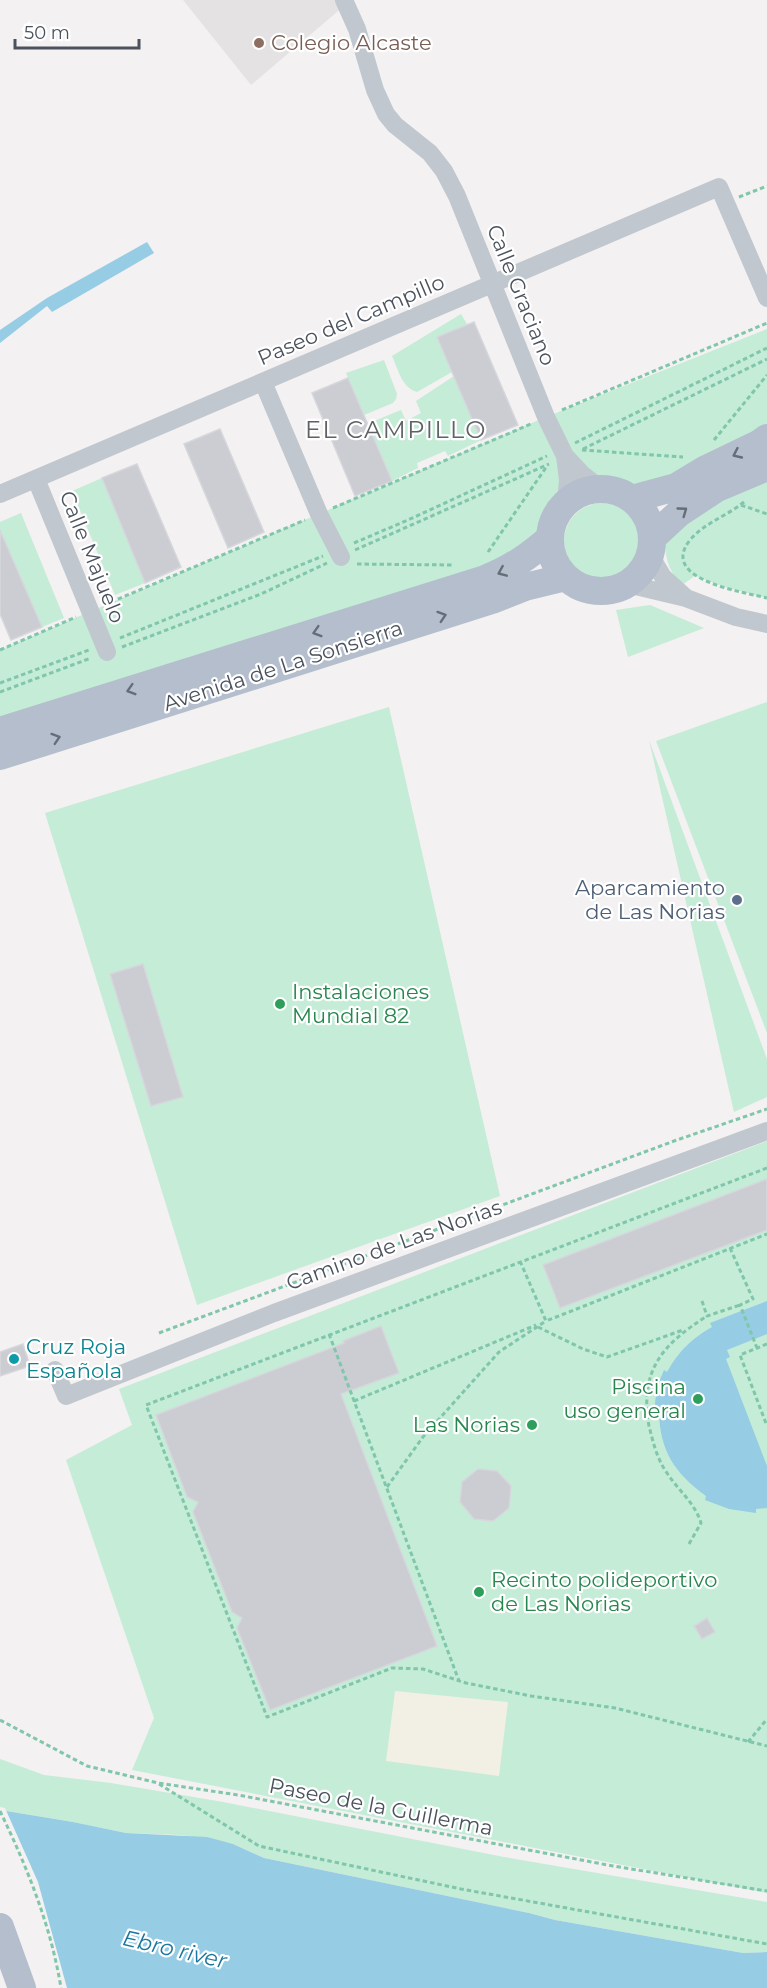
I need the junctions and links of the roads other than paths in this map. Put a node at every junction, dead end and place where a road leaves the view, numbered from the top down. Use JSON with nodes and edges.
{"nodes":[{"id":1,"x":344,"y":0,"type":"edge"},
{"id":2,"x":493,"y":284,"type":"junction"},
{"id":3,"x":767,"y":298,"type":"edge"},
{"id":4,"x":263,"y":382,"type":"junction"},
{"id":5,"x":767,"y":438,"type":"edge"},
{"id":6,"x":563,"y":453,"type":"junction"},
{"id":7,"x":767,"y":467,"type":"edge"},
{"id":8,"x":36,"y":479,"type":"junction"},
{"id":9,"x":601,"y":489,"type":"junction"},
{"id":10,"x":0,"y":494,"type":"edge"},
{"id":11,"x":632,"y":499,"type":"junction"},
{"id":12,"x":566,"y":503,"type":"junction"},
{"id":13,"x":550,"y":538,"type":"junction"},
{"id":14,"x":651,"y":547,"type":"junction"},
{"id":15,"x":338,"y":559,"type":"road end"},
{"id":16,"x":566,"y":578,"type":"junction"},
{"id":17,"x":627,"y":584,"type":"junction"},
{"id":18,"x":686,"y":598,"type":"junction"},
{"id":19,"x":767,"y":624,"type":"edge"},
{"id":20,"x":106,"y":649,"type":"road end"},
{"id":21,"x":0,"y":731,"type":"edge"},
{"id":22,"x":0,"y":756,"type":"edge"},
{"id":23,"x":767,"y":1131,"type":"edge"},
{"id":24,"x":55,"y":1370,"type":"dead end"},
{"id":25,"x":0,"y":1926,"type":"edge"},
{"id":26,"x":22,"y":1988,"type":"edge"}],
"edges":[{"from":1,"to":2,"type":"street","name":"Calle Graciano"},
{"from":2,"to":3,"type":"street","name":"Paseo del Campillo"},
{"from":2,"to":4,"type":"street","name":"Paseo del Campillo"},
{"from":2,"to":6,"type":"street","name":"Calle Graciano"},
{"from":4,"to":8,"type":"street","name":"Paseo del Campillo"},
{"from":4,"to":15,"type":"street"},
{"from":5,"to":11,"type":"main road","one_way":true},
{"from":6,"to":9,"type":"street","name":"Calle Graciano"},
{"from":6,"to":12,"type":"street","name":"Calle Graciano"},
{"from":14,"to":7,"type":"main road","one_way":true},
{"from":8,"to":10,"type":"street","name":"Paseo del Campillo"},
{"from":8,"to":20,"type":"street","name":"Calle Majuelo"},
{"from":9,"to":11,"type":"main road"},
{"from":9,"to":12,"type":"main road"},
{"from":11,"to":14,"type":"main road"},
{"from":12,"to":13,"type":"main road"},
{"from":13,"to":16,"type":"main road"},
{"from":13,"to":21,"type":"main road","name":"Avenida de La Sonsierra","one_way":true},
{"from":14,"to":17,"type":"main road"},
{"from":14,"to":18,"type":"street"},
{"from":16,"to":17,"type":"main road"},
{"from":22,"to":16,"type":"main road","name":"Avenida de La Sonsierra","one_way":true},
{"from":17,"to":18,"type":"street"},
{"from":18,"to":19,"type":"street"},
{"from":23,"to":24,"type":"street","name":"Camino de Las Norias"},
{"from":25,"to":26,"type":"main road"}]}
